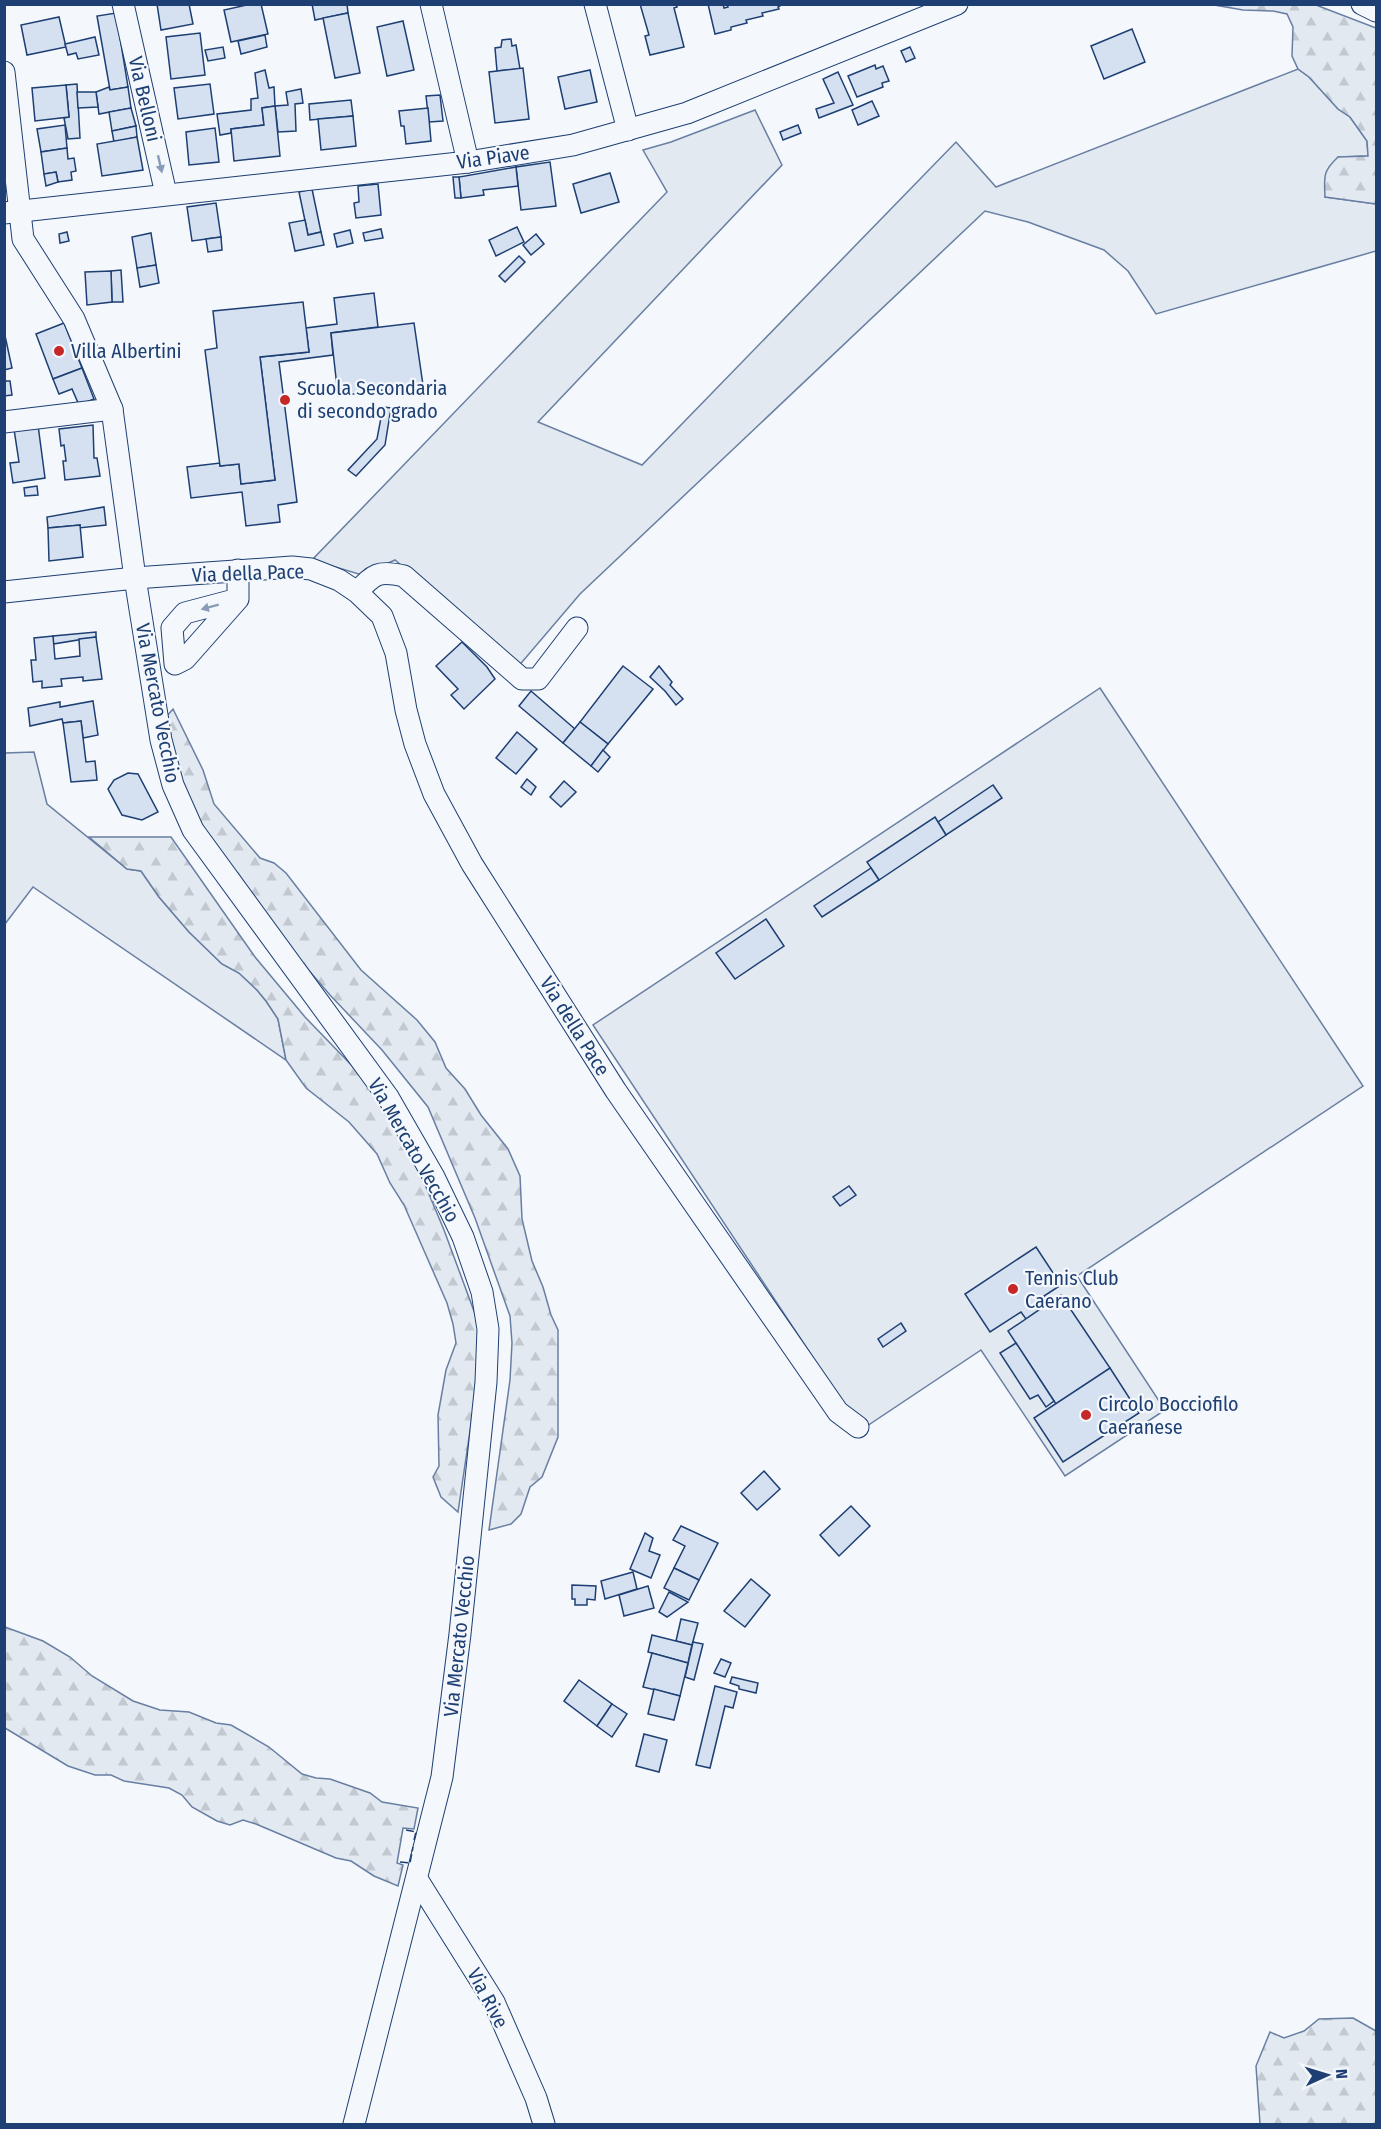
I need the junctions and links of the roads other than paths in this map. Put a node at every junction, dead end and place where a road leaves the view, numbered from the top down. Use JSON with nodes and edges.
{"nodes":[{"id":1,"x":123,"y":4,"type":"edge"},
{"id":2,"x":431,"y":4,"type":"edge"},
{"id":3,"x":595,"y":4,"type":"edge"},
{"id":4,"x":957,"y":4,"type":"edge"},
{"id":5,"x":4,"y":72,"type":"edge"},
{"id":6,"x":628,"y":130,"type":"junction"},
{"id":7,"x":468,"y":162,"type":"junction"},
{"id":8,"x":166,"y":194,"type":"junction"},
{"id":9,"x":12,"y":212,"type":"edge"},
{"id":10,"x":112,"y":410,"type":"junction"},
{"id":11,"x":4,"y":423,"type":"edge"},
{"id":12,"x":238,"y":570,"type":"junction"},
{"id":13,"x":135,"y":578,"type":"junction"},
{"id":14,"x":4,"y":592,"type":"edge"},
{"id":15,"x":357,"y":592,"type":"junction"},
{"id":16,"x":238,"y":599,"type":"dead end"},
{"id":17,"x":577,"y":628,"type":"dead end"},
{"id":18,"x":858,"y":1427,"type":"dead end"},
{"id":19,"x":417,"y":1879,"type":"junction"},
{"id":20,"x":354,"y":2124,"type":"edge"},
{"id":21,"x":544,"y":2124,"type":"edge"}],
"edges":[{"from":1,"to":8,"type":"street","name":"Via Belloni","one_way":true},
{"from":2,"to":7,"type":"street"},
{"from":3,"to":6,"type":"street"},
{"from":4,"to":6,"type":"street","name":"Via Piave"},
{"from":5,"to":9,"type":"street","name":"Via Mercato Vecchio"},
{"from":6,"to":7,"type":"street","name":"Via Piave"},
{"from":7,"to":8,"type":"street","name":"Via Piave"},
{"from":8,"to":9,"type":"street","name":"Via Piave"},
{"from":9,"to":10,"type":"street","name":"Via Mercato Vecchio"},
{"from":10,"to":11,"type":"street"},
{"from":10,"to":13,"type":"street","name":"Via Mercato Vecchio"},
{"from":12,"to":13,"type":"street","name":"Via della Pace"},
{"from":12,"to":15,"type":"street","name":"Via della Pace"},
{"from":12,"to":16,"type":"street","one_way":true},
{"from":13,"to":14,"type":"street","name":"Via della Pace"},
{"from":13,"to":19,"type":"street","name":"Via Mercato Vecchio"},
{"from":15,"to":17,"type":"street"},
{"from":15,"to":18,"type":"street","name":"Via della Pace"},
{"from":19,"to":20,"type":"street","name":"Via Mercato Vecchio"},
{"from":19,"to":21,"type":"street","name":"Via Rive"}]}
